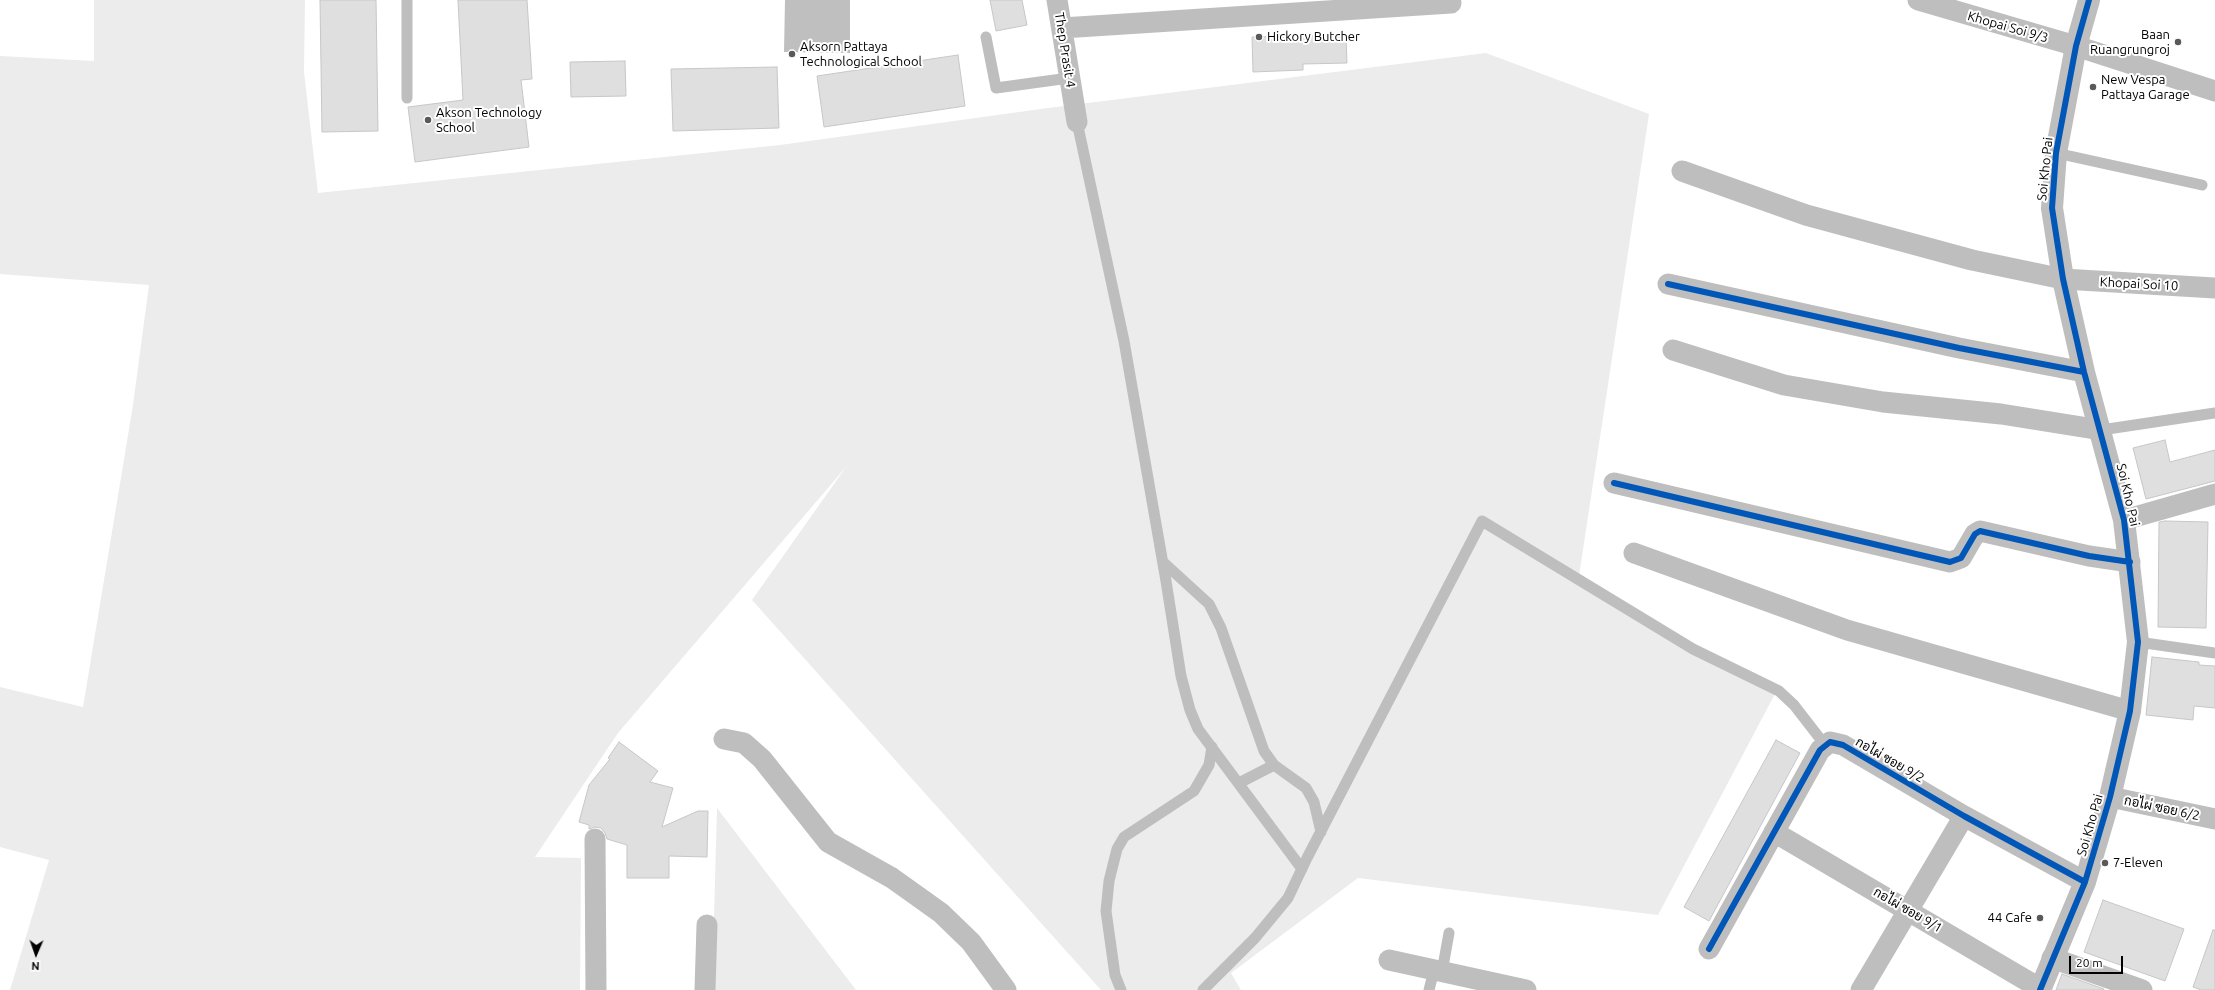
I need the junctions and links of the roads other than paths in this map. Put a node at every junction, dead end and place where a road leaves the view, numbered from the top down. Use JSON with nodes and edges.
{"nodes":[{"id":1,"x":407,"y":0,"type":"edge"},
{"id":2,"x":1057,"y":0,"type":"edge"},
{"id":3,"x":1918,"y":0,"type":"edge"},
{"id":4,"x":2089,"y":0,"type":"edge"},
{"id":5,"x":1451,"y":3,"type":"dead end"},
{"id":6,"x":1062,"y":28,"type":"junction"},
{"id":7,"x":986,"y":37,"type":"dead end"},
{"id":8,"x":2076,"y":46,"type":"junction"},
{"id":9,"x":1068,"y":78,"type":"junction"},
{"id":10,"x":2215,"y":91,"type":"edge"},
{"id":11,"x":407,"y":98,"type":"dead end"},
{"id":12,"x":1077,"y":122,"type":"joint"},
{"id":13,"x":2056,"y":153,"type":"junction"},
{"id":14,"x":1682,"y":171,"type":"dead end"},
{"id":15,"x":2202,"y":185,"type":"dead end"},
{"id":16,"x":2063,"y":280,"type":"junction"},
{"id":17,"x":1668,"y":284,"type":"dead end"},
{"id":18,"x":2215,"y":288,"type":"edge"},
{"id":19,"x":1673,"y":350,"type":"dead end"},
{"id":20,"x":2084,"y":372,"type":"junction"},
{"id":21,"x":2215,"y":413,"type":"edge"},
{"id":22,"x":2101,"y":430,"type":"junction"},
{"id":23,"x":1614,"y":483,"type":"dead end"},
{"id":24,"x":2215,"y":494,"type":"edge"},
{"id":25,"x":2124,"y":520,"type":"junction"},
{"id":26,"x":1634,"y":553,"type":"dead end"},
{"id":27,"x":1163,"y":562,"type":"junction"},
{"id":28,"x":2130,"y":562,"type":"junction"},
{"id":29,"x":2138,"y":642,"type":"junction"},
{"id":30,"x":2215,"y":653,"type":"edge"},
{"id":31,"x":2130,"y":711,"type":"junction"},
{"id":32,"x":724,"y":739,"type":"dead end"},
{"id":33,"x":1825,"y":745,"type":"junction"},
{"id":34,"x":1212,"y":747,"type":"junction"},
{"id":35,"x":1274,"y":765,"type":"junction"},
{"id":36,"x":1239,"y":783,"type":"junction"},
{"id":37,"x":2110,"y":798,"type":"junction"},
{"id":38,"x":1964,"y":816,"type":"junction"},
{"id":39,"x":2215,"y":819,"type":"edge"},
{"id":40,"x":1321,"y":832,"type":"junction"},
{"id":41,"x":1774,"y":832,"type":"junction"},
{"id":42,"x":595,"y":839,"type":"dead end"},
{"id":43,"x":1302,"y":868,"type":"junction"},
{"id":44,"x":2085,"y":882,"type":"junction"},
{"id":45,"x":1907,"y":910,"type":"junction"},
{"id":46,"x":707,"y":925,"type":"dead end"},
{"id":47,"x":1449,"y":933,"type":"dead end"},
{"id":48,"x":1709,"y":949,"type":"dead end"},
{"id":49,"x":2052,"y":958,"type":"junction"},
{"id":50,"x":1389,"y":960,"type":"dead end"},
{"id":51,"x":1438,"y":971,"type":"junction"},
{"id":52,"x":2040,"y":989,"type":"edge"},
{"id":53,"x":596,"y":990,"type":"edge"},
{"id":54,"x":705,"y":990,"type":"edge"},
{"id":55,"x":1006,"y":990,"type":"edge"},
{"id":56,"x":1121,"y":990,"type":"edge"},
{"id":57,"x":1203,"y":990,"type":"edge"},
{"id":58,"x":1429,"y":990,"type":"edge"},
{"id":59,"x":1526,"y":990,"type":"edge"},
{"id":60,"x":1861,"y":990,"type":"edge"},
{"id":61,"x":2142,"y":990,"type":"edge"}],
"edges":[{"from":1,"to":11,"type":"lane"},
{"from":2,"to":6,"type":"street","name":"Thep Prasit 4"},
{"from":3,"to":8,"type":"street","name":"Khopai Soi 9/3"},
{"from":4,"to":8,"type":"street","name":"Soi Kho Pai"},
{"from":5,"to":6,"type":"street"},
{"from":6,"to":9,"type":"street","name":"Thep Prasit 4"},
{"from":7,"to":9,"type":"lane"},
{"from":8,"to":10,"type":"street","name":"Khopai Soi 9/3"},
{"from":8,"to":13,"type":"street","name":"Soi Kho Pai"},
{"from":9,"to":12,"type":"street","name":"Thep Prasit 4"},
{"from":12,"to":27,"type":"lane"},
{"from":13,"to":15,"type":"lane"},
{"from":13,"to":16,"type":"street","name":"Soi Kho Pai"},
{"from":14,"to":16,"type":"street","name":"Khopai Soi 10"},
{"from":16,"to":18,"type":"street","name":"Khopai Soi 10"},
{"from":16,"to":20,"type":"street","name":"Soi Kho Pai"},
{"from":17,"to":20,"type":"street"},
{"from":19,"to":22,"type":"street"},
{"from":20,"to":22,"type":"street","name":"Soi Kho Pai"},
{"from":21,"to":22,"type":"lane"},
{"from":22,"to":25,"type":"street","name":"Soi Kho Pai"},
{"from":23,"to":28,"type":"street"},
{"from":24,"to":25,"type":"street"},
{"from":25,"to":28,"type":"street","name":"Soi Kho Pai"},
{"from":26,"to":31,"type":"street"},
{"from":27,"to":34,"type":"lane"},
{"from":27,"to":35,"type":"lane"},
{"from":28,"to":29,"type":"street","name":"Soi Kho Pai"},
{"from":29,"to":30,"type":"lane"},
{"from":29,"to":31,"type":"street","name":"Soi Kho Pai"},
{"from":31,"to":37,"type":"street","name":"Soi Kho Pai"},
{"from":32,"to":55,"type":"street"},
{"from":33,"to":38,"type":"street","name":"กอไผ่ ซอย 9/2"},
{"from":33,"to":40,"type":"lane"},
{"from":33,"to":41,"type":"street"},
{"from":34,"to":36,"type":"lane"},
{"from":34,"to":56,"type":"lane"},
{"from":35,"to":36,"type":"lane"},
{"from":35,"to":40,"type":"lane"},
{"from":36,"to":43,"type":"lane"},
{"from":37,"to":39,"type":"street","name":"กอไผ่ ซอย 6/2"},
{"from":37,"to":44,"type":"street","name":"Soi Kho Pai"},
{"from":38,"to":44,"type":"street","name":"กอไผ่ ซอย 9/2"},
{"from":38,"to":45,"type":"street"},
{"from":40,"to":43,"type":"lane"},
{"from":41,"to":45,"type":"street","name":"กอไผ่ ซอย 9/1"},
{"from":41,"to":48,"type":"street"},
{"from":42,"to":53,"type":"street"},
{"from":43,"to":57,"type":"lane"},
{"from":44,"to":49,"type":"street","name":"Soi Kho Pai"},
{"from":45,"to":52,"type":"street","name":"กอไผ่ ซอย 9/1"},
{"from":45,"to":60,"type":"street"},
{"from":46,"to":54,"type":"street"},
{"from":47,"to":51,"type":"lane"},
{"from":49,"to":52,"type":"street","name":"Soi Kho Pai"},
{"from":49,"to":61,"type":"street"},
{"from":50,"to":51,"type":"street"},
{"from":51,"to":58,"type":"lane"},
{"from":51,"to":59,"type":"street"}]}
